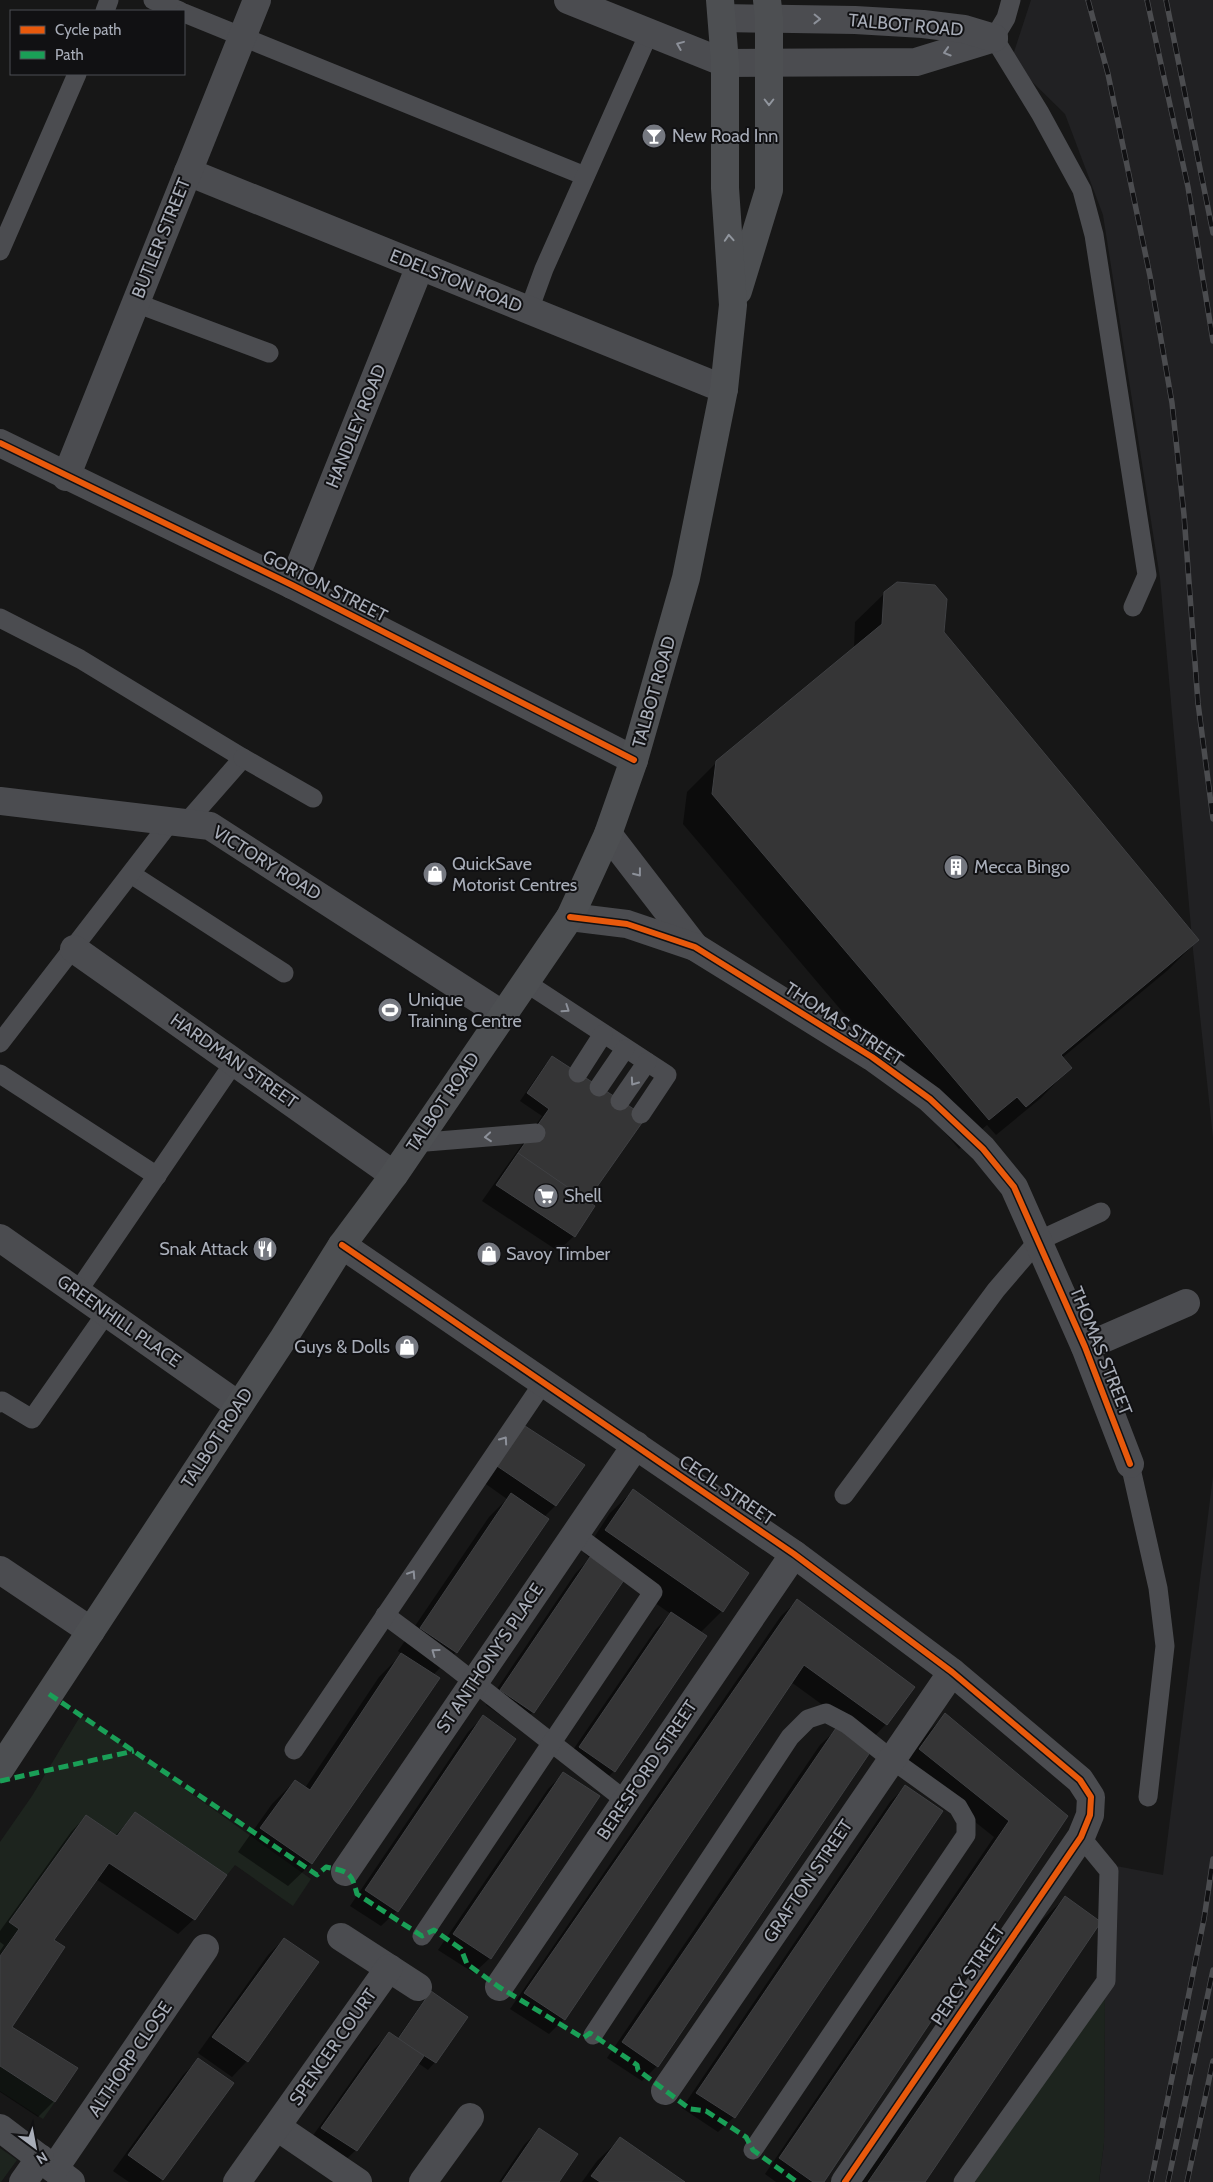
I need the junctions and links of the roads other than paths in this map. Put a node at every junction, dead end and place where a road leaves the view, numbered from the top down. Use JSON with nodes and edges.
{"nodes":[{"id":1,"x":153,"y":0,"type":"edge"},
{"id":2,"x":257,"y":0,"type":"edge"},
{"id":3,"x":568,"y":0,"type":"edge"},
{"id":4,"x":1011,"y":0,"type":"edge"},
{"id":5,"x":721,"y":9,"type":"edge"},
{"id":6,"x":768,"y":9,"type":"edge"},
{"id":7,"x":178,"y":10,"type":"edge"},
{"id":8,"x":185,"y":13,"type":"edge"},
{"id":9,"x":649,"y":32,"type":"junction"},
{"id":10,"x":242,"y":38,"type":"junction"},
{"id":11,"x":994,"y":38,"type":"junction"},
{"id":12,"x":725,"y":63,"type":"junction"},
{"id":13,"x":768,"y":63,"type":"junction"},
{"id":14,"x":77,"y":75,"type":"edge"},
{"id":15,"x":188,"y":172,"type":"junction"},
{"id":16,"x":585,"y":176,"type":"junction"},
{"id":17,"x":0,"y":251,"type":"edge"},
{"id":18,"x":420,"y":266,"type":"junction"},
{"id":19,"x":136,"y":303,"type":"junction"},
{"id":20,"x":733,"y":305,"type":"junction"},
{"id":21,"x":529,"y":310,"type":"junction"},
{"id":22,"x":270,"y":353,"type":"dead end"},
{"id":23,"x":724,"y":389,"type":"junction"},
{"id":24,"x":0,"y":443,"type":"edge"},
{"id":25,"x":66,"y":477,"type":"junction"},
{"id":26,"x":292,"y":585,"type":"junction"},
{"id":27,"x":1133,"y":608,"type":"dead end"},
{"id":28,"x":0,"y":618,"type":"edge"},
{"id":29,"x":243,"y":758,"type":"junction"},
{"id":30,"x":634,"y":760,"type":"junction"},
{"id":31,"x":313,"y":798,"type":"dead end"},
{"id":32,"x":0,"y":801,"type":"edge"},
{"id":33,"x":179,"y":822,"type":"junction"},
{"id":34,"x":608,"y":834,"type":"junction"},
{"id":35,"x":131,"y":874,"type":"junction"},
{"id":36,"x":570,"y":917,"type":"junction"},
{"id":37,"x":695,"y":947,"type":"junction"},
{"id":38,"x":74,"y":949,"type":"junction"},
{"id":39,"x":284,"y":973,"type":"dead end"},
{"id":40,"x":525,"y":982,"type":"junction"},
{"id":41,"x":503,"y":1015,"type":"junction"},
{"id":42,"x":603,"y":1034,"type":"junction"},
{"id":43,"x":0,"y":1043,"type":"edge"},
{"id":44,"x":626,"y":1049,"type":"junction"},
{"id":45,"x":235,"y":1061,"type":"junction"},
{"id":46,"x":647,"y":1062,"type":"junction"},
{"id":47,"x":578,"y":1073,"type":"dead end"},
{"id":48,"x":0,"y":1074,"type":"edge"},
{"id":49,"x":599,"y":1087,"type":"dead end"},
{"id":50,"x":620,"y":1101,"type":"dead end"},
{"id":51,"x":641,"y":1114,"type":"dead end"},
{"id":52,"x":536,"y":1133,"type":"dead end"},
{"id":53,"x":414,"y":1144,"type":"junction"},
{"id":54,"x":394,"y":1175,"type":"junction"},
{"id":55,"x":157,"y":1176,"type":"junction"},
{"id":56,"x":1101,"y":1212,"type":"dead end"},
{"id":57,"x":0,"y":1238,"type":"edge"},
{"id":58,"x":1038,"y":1241,"type":"junction"},
{"id":59,"x":342,"y":1245,"type":"junction"},
{"id":60,"x":78,"y":1291,"type":"junction"},
{"id":61,"x":1186,"y":1303,"type":"dead end"},
{"id":62,"x":107,"y":1312,"type":"junction"},
{"id":63,"x":1085,"y":1347,"type":"junction"},
{"id":64,"x":543,"y":1383,"type":"junction"},
{"id":65,"x":1,"y":1401,"type":"edge"},
{"id":66,"x":238,"y":1405,"type":"junction"},
{"id":67,"x":636,"y":1445,"type":"junction"},
{"id":68,"x":1130,"y":1464,"type":"joint"},
{"id":69,"x":844,"y":1495,"type":"dead end"},
{"id":70,"x":575,"y":1534,"type":"junction"},
{"id":71,"x":794,"y":1554,"type":"junction"},
{"id":72,"x":0,"y":1570,"type":"edge"},
{"id":73,"x":385,"y":1615,"type":"junction"},
{"id":74,"x":91,"y":1631,"type":"junction"},
{"id":75,"x":952,"y":1672,"type":"junction"},
{"id":76,"x":473,"y":1682,"type":"junction"},
{"id":77,"x":550,"y":1743,"type":"junction"},
{"id":78,"x":294,"y":1750,"type":"dead end"},
{"id":79,"x":891,"y":1759,"type":"junction"},
{"id":80,"x":0,"y":1769,"type":"edge"},
{"id":81,"x":1080,"y":1780,"type":"joint"},
{"id":82,"x":1148,"y":1797,"type":"dead end"},
{"id":83,"x":626,"y":1801,"type":"junction"},
{"id":84,"x":1081,"y":1837,"type":"junction"},
{"id":85,"x":345,"y":1872,"type":"dead end"},
{"id":86,"x":422,"y":1936,"type":"dead end"},
{"id":87,"x":341,"y":1937,"type":"dead end"},
{"id":88,"x":205,"y":1948,"type":"dead end"},
{"id":89,"x":389,"y":1968,"type":"junction"},
{"id":90,"x":418,"y":1987,"type":"dead end"},
{"id":91,"x":499,"y":1987,"type":"dead end"},
{"id":92,"x":593,"y":2035,"type":"dead end"},
{"id":93,"x":665,"y":2091,"type":"dead end"},
{"id":94,"x":470,"y":2116,"type":"dead end"},
{"id":95,"x":277,"y":2126,"type":"junction"},
{"id":96,"x":0,"y":2128,"type":"edge"},
{"id":97,"x":753,"y":2150,"type":"dead end"},
{"id":98,"x":55,"y":2170,"type":"edge"},
{"id":99,"x":23,"y":2182,"type":"edge"},
{"id":100,"x":237,"y":2182,"type":"edge"},
{"id":101,"x":358,"y":2182,"type":"edge"},
{"id":102,"x":423,"y":2182,"type":"edge"},
{"id":103,"x":846,"y":2182,"type":"edge"},
{"id":104,"x":963,"y":2182,"type":"edge"}],
"edges":[{"from":1,"to":7,"type":"lane"},
{"from":2,"to":10,"type":"street","name":"BUTLER STREET"},
{"from":3,"to":9,"type":"street"},
{"from":4,"to":11,"type":"lane"},
{"from":5,"to":6,"type":"street"},
{"from":5,"to":12,"type":"main road","name":"TALBOT ROAD"},
{"from":6,"to":11,"type":"street","name":"TALBOT ROAD","one_way":true},
{"from":6,"to":13,"type":"main road","name":"TALBOT ROAD"},
{"from":8,"to":10,"type":"lane"},
{"from":12,"to":9,"type":"street","one_way":true},
{"from":9,"to":16,"type":"lane"},
{"from":10,"to":15,"type":"street","name":"BUTLER STREET"},
{"from":10,"to":16,"type":"lane"},
{"from":11,"to":13,"type":"street","name":"TALBOT ROAD","one_way":true},
{"from":11,"to":27,"type":"lane"},
{"from":12,"to":13,"type":"street"},
{"from":20,"to":12,"type":"main road","name":"TALBOT ROAD","one_way":true},
{"from":13,"to":20,"type":"main road","name":"TALBOT ROAD","one_way":true},
{"from":14,"to":17,"type":"lane"},
{"from":15,"to":18,"type":"street","name":"EDELSTON ROAD"},
{"from":15,"to":19,"type":"street","name":"BUTLER STREET"},
{"from":16,"to":21,"type":"lane"},
{"from":18,"to":21,"type":"street","name":"EDELSTON ROAD"},
{"from":18,"to":26,"type":"street","name":"HANDLEY ROAD"},
{"from":19,"to":22,"type":"lane"},
{"from":19,"to":25,"type":"street","name":"BUTLER STREET"},
{"from":20,"to":23,"type":"main road","name":"TALBOT ROAD"},
{"from":21,"to":23,"type":"street","name":"EDELSTON ROAD"},
{"from":23,"to":30,"type":"main road","name":"TALBOT ROAD"},
{"from":24,"to":25,"type":"street","name":"GORTON STREET"},
{"from":25,"to":26,"type":"street","name":"GORTON STREET"},
{"from":26,"to":30,"type":"street","name":"GORTON STREET"},
{"from":28,"to":29,"type":"lane"},
{"from":29,"to":31,"type":"lane"},
{"from":29,"to":33,"type":"lane"},
{"from":30,"to":34,"type":"main road","name":"TALBOT ROAD"},
{"from":32,"to":33,"type":"street","name":"VICTORY ROAD"},
{"from":33,"to":35,"type":"lane"},
{"from":33,"to":41,"type":"street","name":"VICTORY ROAD"},
{"from":34,"to":36,"type":"main road","name":"TALBOT ROAD"},
{"from":34,"to":37,"type":"street","name":"THOMAS STREET","one_way":true},
{"from":35,"to":38,"type":"lane"},
{"from":35,"to":39,"type":"lane"},
{"from":36,"to":37,"type":"street","name":"THOMAS STREET"},
{"from":36,"to":40,"type":"main road","name":"TALBOT ROAD"},
{"from":37,"to":58,"type":"street","name":"THOMAS STREET"},
{"from":38,"to":43,"type":"lane"},
{"from":38,"to":45,"type":"street","name":"HARDMAN STREET"},
{"from":40,"to":41,"type":"main road","name":"TALBOT ROAD"},
{"from":40,"to":42,"type":"lane","one_way":true},
{"from":41,"to":53,"type":"main road","name":"TALBOT ROAD"},
{"from":42,"to":44,"type":"lane"},
{"from":42,"to":47,"type":"lane"},
{"from":44,"to":46,"type":"lane"},
{"from":44,"to":49,"type":"lane"},
{"from":45,"to":54,"type":"street","name":"HARDMAN STREET"},
{"from":45,"to":55,"type":"lane"},
{"from":46,"to":50,"type":"lane","one_way":true},
{"from":46,"to":51,"type":"lane"},
{"from":48,"to":55,"type":"lane"},
{"from":52,"to":53,"type":"lane","one_way":true},
{"from":53,"to":54,"type":"main road","name":"TALBOT ROAD"},
{"from":54,"to":59,"type":"main road","name":"TALBOT ROAD"},
{"from":55,"to":60,"type":"lane"},
{"from":56,"to":58,"type":"lane"},
{"from":57,"to":60,"type":"street","name":"GREENHILL PLACE"},
{"from":58,"to":63,"type":"street","name":"THOMAS STREET"},
{"from":58,"to":69,"type":"lane"},
{"from":59,"to":64,"type":"street","name":"CECIL STREET"},
{"from":59,"to":66,"type":"main road","name":"TALBOT ROAD"},
{"from":60,"to":62,"type":"street","name":"GREENHILL PLACE"},
{"from":61,"to":63,"type":"street","name":"THOMAS STREET"},
{"from":62,"to":65,"type":"lane"},
{"from":62,"to":66,"type":"street","name":"GREENHILL PLACE"},
{"from":63,"to":68,"type":"street","name":"THOMAS STREET"},
{"from":64,"to":67,"type":"street","name":"CECIL STREET"},
{"from":73,"to":64,"type":"lane","one_way":true},
{"from":66,"to":74,"type":"main road","name":"TALBOT ROAD"},
{"from":67,"to":70,"type":"street","name":"ST ANTHONY'S PLACE"},
{"from":67,"to":71,"type":"street","name":"CECIL STREET"},
{"from":68,"to":82,"type":"lane"},
{"from":70,"to":76,"type":"street","name":"ST ANTHONY'S PLACE"},
{"from":70,"to":77,"type":"lane"},
{"from":71,"to":75,"type":"street","name":"CECIL STREET"},
{"from":71,"to":83,"type":"street","name":"BERESFORD STREET"},
{"from":72,"to":74,"type":"street"},
{"from":76,"to":73,"type":"lane","one_way":true},
{"from":73,"to":78,"type":"lane"},
{"from":74,"to":80,"type":"main road","name":"TALBOT ROAD"},
{"from":75,"to":79,"type":"street","name":"GRAFTON STREET"},
{"from":75,"to":81,"type":"street","name":"CECIL STREET"},
{"from":76,"to":77,"type":"lane"},
{"from":76,"to":85,"type":"street","name":"ST ANTHONY'S PLACE"},
{"from":77,"to":83,"type":"lane"},
{"from":77,"to":86,"type":"lane"},
{"from":79,"to":92,"type":"lane"},
{"from":79,"to":93,"type":"street","name":"GRAFTON STREET"},
{"from":79,"to":97,"type":"lane"},
{"from":81,"to":84,"type":"street","name":"PERCY STREET"},
{"from":83,"to":91,"type":"street","name":"BERESFORD STREET"},
{"from":84,"to":103,"type":"street","name":"PERCY STREET"},
{"from":84,"to":104,"type":"lane"},
{"from":87,"to":89,"type":"street"},
{"from":88,"to":98,"type":"street","name":"ALTHORP CLOSE"},
{"from":89,"to":90,"type":"street"},
{"from":89,"to":95,"type":"street","name":"SPENCER COURT"},
{"from":94,"to":102,"type":"street"},
{"from":95,"to":100,"type":"street","name":"SPENCER COURT"},
{"from":95,"to":101,"type":"street"},
{"from":96,"to":98,"type":"street"},
{"from":98,"to":99,"type":"street","name":"ALTHORP CLOSE"}]}
